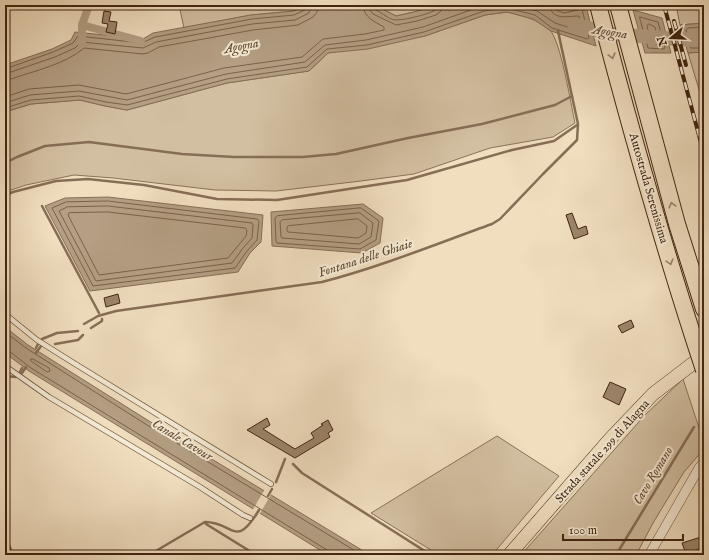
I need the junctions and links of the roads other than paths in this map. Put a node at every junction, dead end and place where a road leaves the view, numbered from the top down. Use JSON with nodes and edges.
{"nodes":[{"id":1,"x":598,"y":5,"type":"edge"},
{"id":2,"x":618,"y":5,"type":"edge"},
{"id":3,"x":704,"y":309,"type":"edge"},
{"id":4,"x":5,"y":314,"type":"edge"},
{"id":5,"x":704,"y":356,"type":"edge"},
{"id":6,"x":5,"y":366,"type":"edge"},
{"id":7,"x":704,"y":370,"type":"edge"},
{"id":8,"x":704,"y":462,"type":"edge"},
{"id":9,"x":271,"y":484,"type":"dead end"},
{"id":10,"x":250,"y":518,"type":"dead end"},
{"id":11,"x":509,"y":555,"type":"edge"},
{"id":12,"x":649,"y":555,"type":"edge"}],
"edges":[{"from":1,"to":7,"type":"highway","name":"Autostrada Serenissima","one_way":true,"bridge":true},
{"from":3,"to":2,"type":"highway","name":"Autostrada Serenissima","one_way":true},
{"from":4,"to":9,"type":"lane"},
{"from":5,"to":11,"type":"main road","name":"Strada statale 299 di Alagna"},
{"from":6,"to":10,"type":"lane"},
{"from":8,"to":12,"type":"street"}]}
